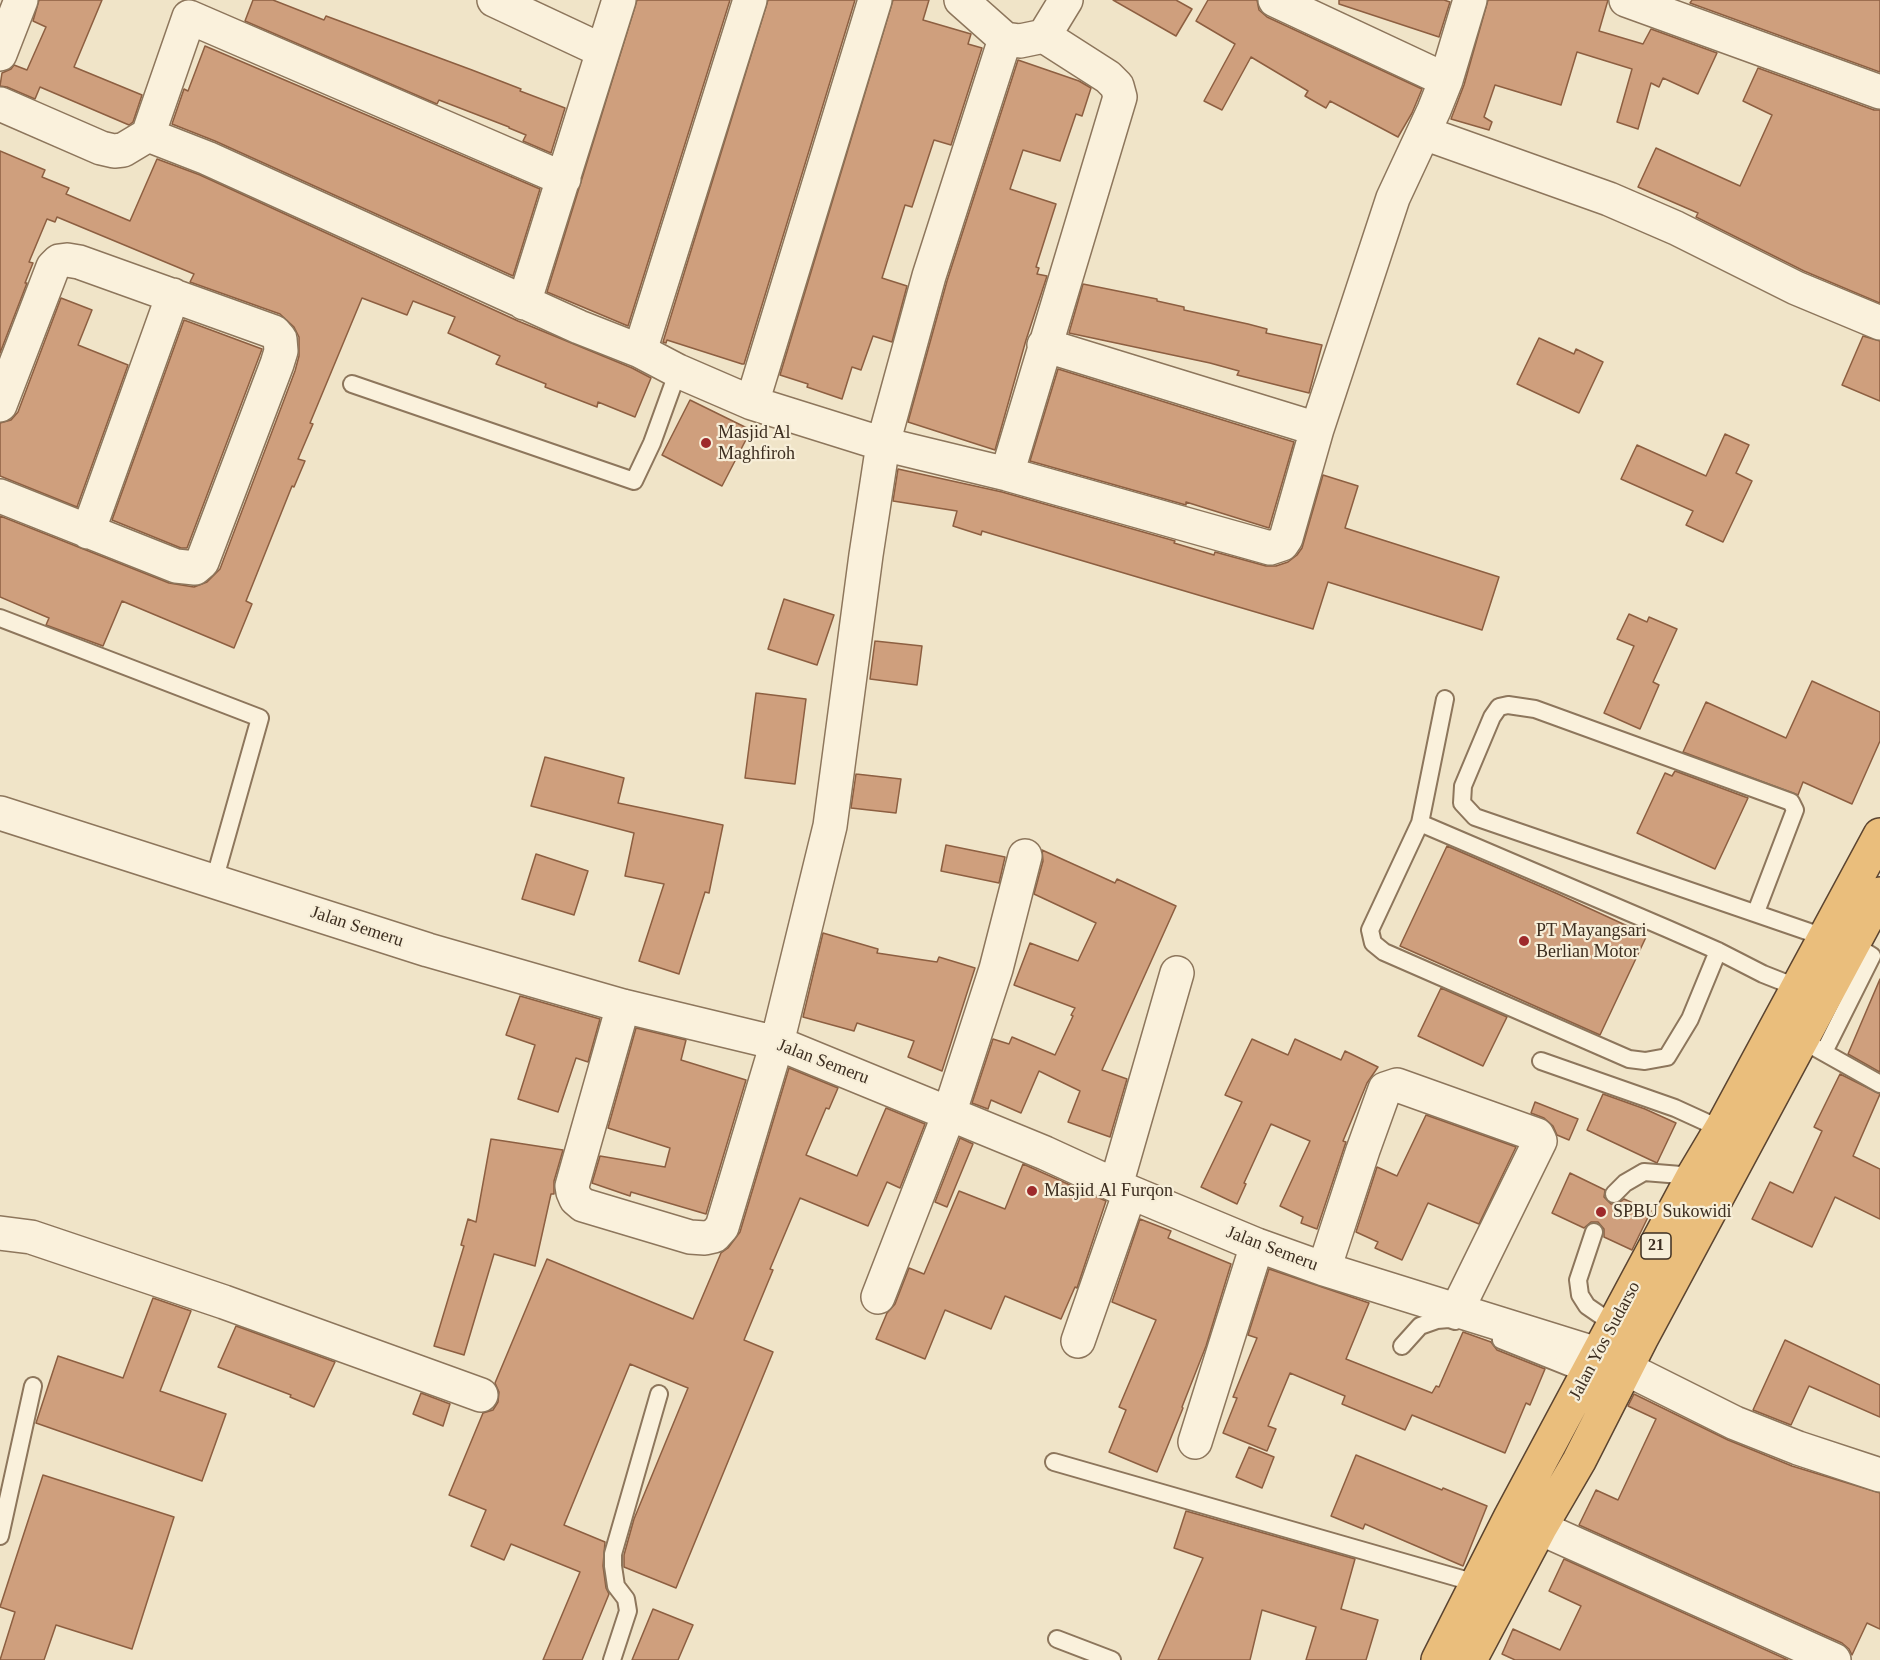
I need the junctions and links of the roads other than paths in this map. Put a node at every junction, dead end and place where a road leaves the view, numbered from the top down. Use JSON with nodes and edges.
{"nodes":[{"id":1,"x":21,"y":0,"type":"edge"},
{"id":2,"x":494,"y":0,"type":"edge"},
{"id":3,"x":619,"y":0,"type":"edge"},
{"id":4,"x":750,"y":0,"type":"edge"},
{"id":5,"x":875,"y":0,"type":"edge"},
{"id":6,"x":961,"y":0,"type":"edge"},
{"id":7,"x":1066,"y":0,"type":"edge"},
{"id":8,"x":1275,"y":0,"type":"edge"},
{"id":9,"x":1470,"y":0,"type":"edge"},
{"id":10,"x":1626,"y":0,"type":"edge"},
{"id":11,"x":191,"y":9,"type":"edge"},
{"id":12,"x":1044,"y":36,"type":"junction"},
{"id":13,"x":3,"y":37,"type":"edge"},
{"id":14,"x":1005,"y":39,"type":"junction"},
{"id":15,"x":603,"y":51,"type":"junction"},
{"id":16,"x":1446,"y":80,"type":"junction"},
{"id":17,"x":1880,"y":92,"type":"edge"},
{"id":18,"x":0,"y":104,"type":"edge"},
{"id":19,"x":1424,"y":133,"type":"junction"},
{"id":20,"x":148,"y":135,"type":"junction"},
{"id":21,"x":564,"y":179,"type":"junction"},
{"id":22,"x":173,"y":295,"type":"junction"},
{"id":23,"x":524,"y":303,"type":"junction"},
{"id":24,"x":1880,"y":324,"type":"edge"},
{"id":25,"x":1044,"y":345,"type":"junction"},
{"id":26,"x":640,"y":351,"type":"junction"},
{"id":27,"x":678,"y":371,"type":"junction"},
{"id":28,"x":352,"y":384,"type":"dead end"},
{"id":29,"x":752,"y":403,"type":"junction"},
{"id":30,"x":0,"y":405,"type":"edge"},
{"id":31,"x":1317,"y":429,"type":"junction"},
{"id":32,"x":883,"y":444,"type":"junction"},
{"id":33,"x":1006,"y":474,"type":"junction"},
{"id":34,"x":0,"y":496,"type":"edge"},
{"id":35,"x":88,"y":532,"type":"junction"},
{"id":36,"x":0,"y":618,"type":"edge"},
{"id":37,"x":1445,"y":699,"type":"dead end"},
{"id":38,"x":0,"y":813,"type":"edge"},
{"id":39,"x":1420,"y":823,"type":"junction"},
{"id":40,"x":1880,"y":835,"type":"edge"},
{"id":41,"x":1025,"y":856,"type":"dead end"},
{"id":42,"x":214,"y":881,"type":"junction"},
{"id":43,"x":1880,"y":894,"type":"edge"},
{"id":44,"x":1756,"y":912,"type":"junction"},
{"id":45,"x":1839,"y":941,"type":"junction"},
{"id":46,"x":1718,"y":951,"type":"junction"},
{"id":47,"x":1176,"y":973,"type":"dead end"},
{"id":48,"x":1796,"y":987,"type":"junction"},
{"id":49,"x":622,"y":1006,"type":"junction"},
{"id":50,"x":777,"y":1043,"type":"junction"},
{"id":51,"x":1813,"y":1045,"type":"junction"},
{"id":52,"x":1541,"y":1061,"type":"dead end"},
{"id":53,"x":1880,"y":1084,"type":"edge"},
{"id":54,"x":949,"y":1114,"type":"junction"},
{"id":55,"x":1721,"y":1129,"type":"junction"},
{"id":56,"x":1693,"y":1176,"type":"junction"},
{"id":57,"x":1123,"y":1188,"type":"junction"},
{"id":58,"x":1614,"y":1194,"type":"dead end"},
{"id":59,"x":1594,"y":1232,"type":"dead end"},
{"id":60,"x":0,"y":1233,"type":"edge"},
{"id":61,"x":1257,"y":1245,"type":"junction"},
{"id":62,"x":1324,"y":1269,"type":"junction"},
{"id":63,"x":878,"y":1297,"type":"dead end"},
{"id":64,"x":1457,"y":1310,"type":"junction"},
{"id":65,"x":1627,"y":1332,"type":"junction"},
{"id":66,"x":1078,"y":1341,"type":"dead end"},
{"id":67,"x":1402,"y":1346,"type":"dead end"},
{"id":68,"x":1592,"y":1364,"type":"junction"},
{"id":69,"x":1625,"y":1370,"type":"junction"},
{"id":70,"x":33,"y":1386,"type":"dead end"},
{"id":71,"x":659,"y":1394,"type":"dead end"},
{"id":72,"x":481,"y":1395,"type":"dead end"},
{"id":73,"x":1195,"y":1442,"type":"dead end"},
{"id":74,"x":1054,"y":1462,"type":"dead end"},
{"id":75,"x":1880,"y":1475,"type":"edge"},
{"id":76,"x":1540,"y":1528,"type":"junction"},
{"id":77,"x":0,"y":1536,"type":"edge"},
{"id":78,"x":1476,"y":1583,"type":"junction"},
{"id":79,"x":1057,"y":1639,"type":"dead end"},
{"id":80,"x":612,"y":1660,"type":"edge"},
{"id":81,"x":1112,"y":1660,"type":"edge"},
{"id":82,"x":1438,"y":1660,"type":"edge"},
{"id":83,"x":1470,"y":1660,"type":"edge"},
{"id":84,"x":1834,"y":1660,"type":"edge"}],
"edges":[{"from":1,"to":13,"type":"street"},
{"from":2,"to":15,"type":"street"},
{"from":3,"to":15,"type":"street"},
{"from":4,"to":26,"type":"street"},
{"from":5,"to":29,"type":"street"},
{"from":6,"to":14,"type":"street"},
{"from":7,"to":12,"type":"street"},
{"from":8,"to":16,"type":"street"},
{"from":9,"to":16,"type":"street"},
{"from":10,"to":17,"type":"street"},
{"from":11,"to":20,"type":"street"},
{"from":11,"to":21,"type":"street"},
{"from":12,"to":14,"type":"street"},
{"from":12,"to":25,"type":"street"},
{"from":14,"to":32,"type":"street"},
{"from":15,"to":21,"type":"street"},
{"from":16,"to":19,"type":"street"},
{"from":18,"to":20,"type":"street"},
{"from":19,"to":24,"type":"street"},
{"from":19,"to":31,"type":"street"},
{"from":20,"to":23,"type":"street"},
{"from":21,"to":23,"type":"street"},
{"from":22,"to":30,"type":"street"},
{"from":22,"to":35,"type":"street"},
{"from":22,"to":35,"type":"street"},
{"from":23,"to":26,"type":"street"},
{"from":25,"to":31,"type":"street"},
{"from":25,"to":33,"type":"street"},
{"from":26,"to":27,"type":"street"},
{"from":27,"to":28,"type":"lane"},
{"from":27,"to":29,"type":"street"},
{"from":29,"to":32,"type":"street"},
{"from":31,"to":33,"type":"street"},
{"from":32,"to":33,"type":"street"},
{"from":32,"to":50,"type":"street"},
{"from":34,"to":35,"type":"street"},
{"from":36,"to":42,"type":"lane"},
{"from":37,"to":39,"type":"lane"},
{"from":38,"to":42,"type":"street","name":"Jalan Semeru"},
{"from":39,"to":46,"type":"lane"},
{"from":39,"to":46,"type":"lane"},
{"from":40,"to":45,"type":"highway","name":"Jalan Yos Sudarso","number":"21"},
{"from":41,"to":54,"type":"street"},
{"from":42,"to":49,"type":"street","name":"Jalan Semeru"},
{"from":43,"to":45,"type":"highway","name":"Jalan Yos Sudarso","number":"21"},
{"from":44,"to":44,"type":"lane"},
{"from":44,"to":45,"type":"lane"},
{"from":45,"to":48,"type":"highway","name":"Jalan Yos Sudarso","number":"21"},
{"from":45,"to":51,"type":"highway","name":"Jalan Yos Sudarso","number":"21"},
{"from":46,"to":48,"type":"lane"},
{"from":47,"to":57,"type":"street"},
{"from":48,"to":55,"type":"highway","name":"Jalan Yos Sudarso","number":"21"},
{"from":49,"to":50,"type":"street","name":"Jalan Semeru"},
{"from":49,"to":50,"type":"street"},
{"from":50,"to":54,"type":"street","name":"Jalan Semeru"},
{"from":51,"to":53,"type":"lane"},
{"from":51,"to":65,"type":"highway","name":"Jalan Yos Sudarso","number":"21"},
{"from":52,"to":55,"type":"lane"},
{"from":54,"to":57,"type":"street","name":"Jalan Semeru"},
{"from":54,"to":63,"type":"street"},
{"from":55,"to":56,"type":"highway","name":"Jalan Yos Sudarso","number":"21"},
{"from":56,"to":58,"type":"lane"},
{"from":56,"to":65,"type":"highway","name":"Jalan Yos Sudarso","number":"21"},
{"from":57,"to":61,"type":"street","name":"Jalan Semeru"},
{"from":57,"to":66,"type":"street"},
{"from":59,"to":65,"type":"lane"},
{"from":60,"to":72,"type":"street"},
{"from":61,"to":62,"type":"street","name":"Jalan Semeru"},
{"from":61,"to":73,"type":"street"},
{"from":62,"to":64,"type":"street","name":"Jalan Semeru"},
{"from":62,"to":64,"type":"street"},
{"from":64,"to":68,"type":"street","name":"Jalan Semeru"},
{"from":65,"to":68,"type":"highway","name":"Jalan Yos Sudarso","number":"21"},
{"from":65,"to":69,"type":"highway","name":"Jalan Yos Sudarso","number":"21"},
{"from":67,"to":68,"type":"lane"},
{"from":68,"to":69,"type":"street","name":"Jalan Semeru"},
{"from":68,"to":78,"type":"highway","name":"Jalan Yos Sudarso","number":"21"},
{"from":69,"to":75,"type":"street","name":"Jalan Semeru"},
{"from":69,"to":76,"type":"highway","name":"Jalan Yos Sudarso","number":"21"},
{"from":70,"to":77,"type":"lane"},
{"from":71,"to":80,"type":"lane"},
{"from":74,"to":78,"type":"lane"},
{"from":76,"to":83,"type":"highway","name":"Jalan Yos Sudarso","number":"21"},
{"from":76,"to":84,"type":"street"},
{"from":78,"to":82,"type":"highway","name":"Jalan Yos Sudarso","number":"21"},
{"from":79,"to":81,"type":"lane"}]}
